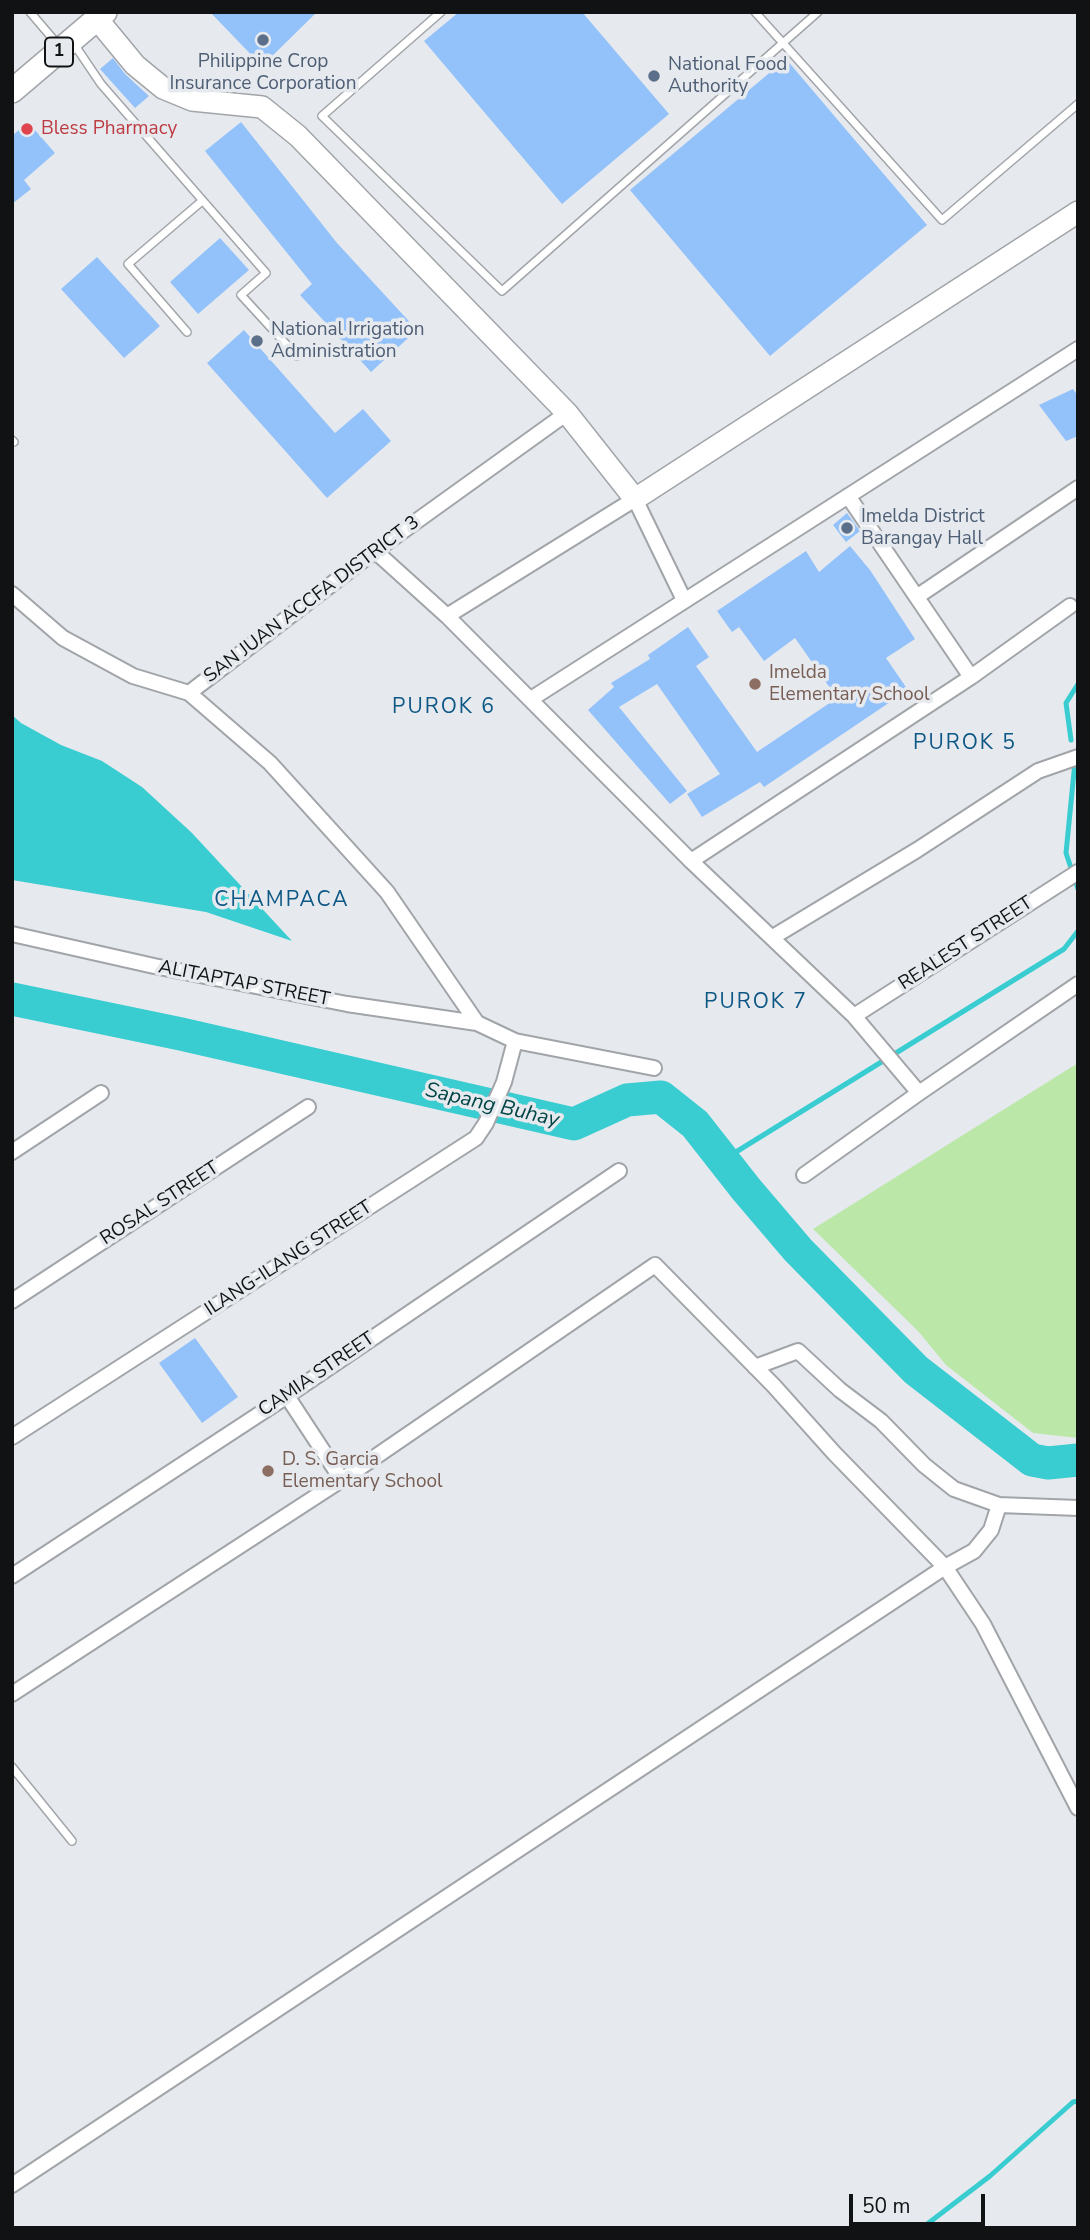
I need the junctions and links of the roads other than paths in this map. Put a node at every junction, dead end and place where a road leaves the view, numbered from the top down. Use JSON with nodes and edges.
{"nodes":[{"id":1,"x":30,"y":12,"type":"edge"},
{"id":2,"x":441,"y":12,"type":"edge"},
{"id":3,"x":755,"y":12,"type":"edge"},
{"id":4,"x":818,"y":12,"type":"edge"},
{"id":5,"x":101,"y":16,"type":"edge"},
{"id":6,"x":782,"y":44,"type":"junction"},
{"id":7,"x":67,"y":45,"type":"junction"},
{"id":8,"x":12,"y":91,"type":"edge"},
{"id":9,"x":1078,"y":104,"type":"edge"},
{"id":10,"x":202,"y":201,"type":"junction"},
{"id":11,"x":1078,"y":212,"type":"edge"},
{"id":12,"x":187,"y":332,"type":"dead end"},
{"id":13,"x":1078,"y":349,"type":"edge"},
{"id":14,"x":297,"y":356,"type":"dead end"},
{"id":15,"x":567,"y":413,"type":"junction"},
{"id":16,"x":1078,"y":488,"type":"edge"},
{"id":17,"x":848,"y":496,"type":"junction"},
{"id":18,"x":635,"y":499,"type":"junction"},
{"id":19,"x":375,"y":551,"type":"junction"},
{"id":20,"x":12,"y":594,"type":"edge"},
{"id":21,"x":918,"y":596,"type":"junction"},
{"id":22,"x":684,"y":600,"type":"junction"},
{"id":23,"x":1070,"y":606,"type":"dead end"},
{"id":24,"x":447,"y":616,"type":"junction"},
{"id":25,"x":971,"y":677,"type":"junction"},
{"id":26,"x":189,"y":693,"type":"junction"},
{"id":27,"x":531,"y":699,"type":"junction"},
{"id":28,"x":1078,"y":757,"type":"edge"},
{"id":29,"x":691,"y":861,"type":"junction"},
{"id":30,"x":1078,"y":872,"type":"edge"},
{"id":31,"x":12,"y":934,"type":"edge"},
{"id":32,"x":773,"y":937,"type":"junction"},
{"id":33,"x":1078,"y":984,"type":"edge"},
{"id":34,"x":854,"y":1016,"type":"junction"},
{"id":35,"x":477,"y":1023,"type":"junction"},
{"id":36,"x":516,"y":1041,"type":"junction"},
{"id":37,"x":653,"y":1068,"type":"dead end"},
{"id":38,"x":101,"y":1093,"type":"dead end"},
{"id":39,"x":919,"y":1093,"type":"junction"},
{"id":40,"x":308,"y":1107,"type":"dead end"},
{"id":41,"x":12,"y":1152,"type":"edge"},
{"id":42,"x":619,"y":1171,"type":"dead end"},
{"id":43,"x":804,"y":1175,"type":"dead end"},
{"id":44,"x":12,"y":1301,"type":"edge"},
{"id":45,"x":755,"y":1367,"type":"junction"},
{"id":46,"x":287,"y":1395,"type":"junction"},
{"id":47,"x":12,"y":1437,"type":"edge"},
{"id":48,"x":342,"y":1480,"type":"junction"},
{"id":49,"x":999,"y":1505,"type":"junction"},
{"id":50,"x":1078,"y":1508,"type":"edge"},
{"id":51,"x":945,"y":1567,"type":"junction"},
{"id":52,"x":12,"y":1576,"type":"edge"},
{"id":53,"x":12,"y":1694,"type":"edge"},
{"id":54,"x":12,"y":1767,"type":"edge"},
{"id":55,"x":1078,"y":1808,"type":"edge"},
{"id":56,"x":72,"y":1841,"type":"dead end"},
{"id":57,"x":12,"y":2185,"type":"edge"}],
"edges":[{"from":1,"to":7,"type":"lane"},
{"from":2,"to":6,"type":"lane"},
{"from":3,"to":6,"type":"lane"},
{"from":4,"to":6,"type":"lane"},
{"from":5,"to":7,"type":"main road","number":"1"},
{"from":5,"to":15,"type":"street"},
{"from":6,"to":9,"type":"lane"},
{"from":7,"to":8,"type":"main road","number":"1"},
{"from":7,"to":10,"type":"lane"},
{"from":10,"to":12,"type":"lane"},
{"from":10,"to":14,"type":"lane"},
{"from":11,"to":18,"type":"street"},
{"from":13,"to":17,"type":"street"},
{"from":15,"to":18,"type":"street"},
{"from":15,"to":19,"type":"street","name":"SAN JUAN ACCFA DISTRICT 3"},
{"from":16,"to":21,"type":"street"},
{"from":17,"to":21,"type":"street"},
{"from":17,"to":22,"type":"street"},
{"from":18,"to":22,"type":"street"},
{"from":18,"to":24,"type":"street"},
{"from":19,"to":24,"type":"street"},
{"from":19,"to":26,"type":"street","name":"SAN JUAN ACCFA DISTRICT 3"},
{"from":20,"to":26,"type":"street","name":"SAN JUAN ACCFA DISTRICT 3"},
{"from":21,"to":25,"type":"street"},
{"from":22,"to":27,"type":"street"},
{"from":23,"to":25,"type":"street"},
{"from":24,"to":27,"type":"street"},
{"from":25,"to":29,"type":"street"},
{"from":26,"to":35,"type":"street"},
{"from":27,"to":29,"type":"street"},
{"from":28,"to":32,"type":"street"},
{"from":29,"to":32,"type":"street"},
{"from":30,"to":34,"type":"street","name":"REALEST STREET"},
{"from":31,"to":35,"type":"street","name":"ALITAPTAP STREET"},
{"from":32,"to":34,"type":"street"},
{"from":33,"to":39,"type":"street"},
{"from":34,"to":39,"type":"street"},
{"from":35,"to":36,"type":"street","name":"ALITAPTAP STREET"},
{"from":36,"to":37,"type":"street","name":"ALITAPTAP STREET"},
{"from":36,"to":47,"type":"street","name":"ILANG-ILANG STREET"},
{"from":38,"to":41,"type":"street"},
{"from":39,"to":43,"type":"street"},
{"from":40,"to":44,"type":"street","name":"ROSAL STREET"},
{"from":42,"to":46,"type":"street","name":"CAMIA STREET"},
{"from":45,"to":48,"type":"street"},
{"from":45,"to":49,"type":"street"},
{"from":45,"to":51,"type":"street"},
{"from":46,"to":48,"type":"street"},
{"from":46,"to":52,"type":"street","name":"CAMIA STREET"},
{"from":48,"to":53,"type":"street"},
{"from":49,"to":50,"type":"street"},
{"from":49,"to":51,"type":"street"},
{"from":51,"to":55,"type":"street"},
{"from":51,"to":57,"type":"street"},
{"from":54,"to":56,"type":"lane"}]}
